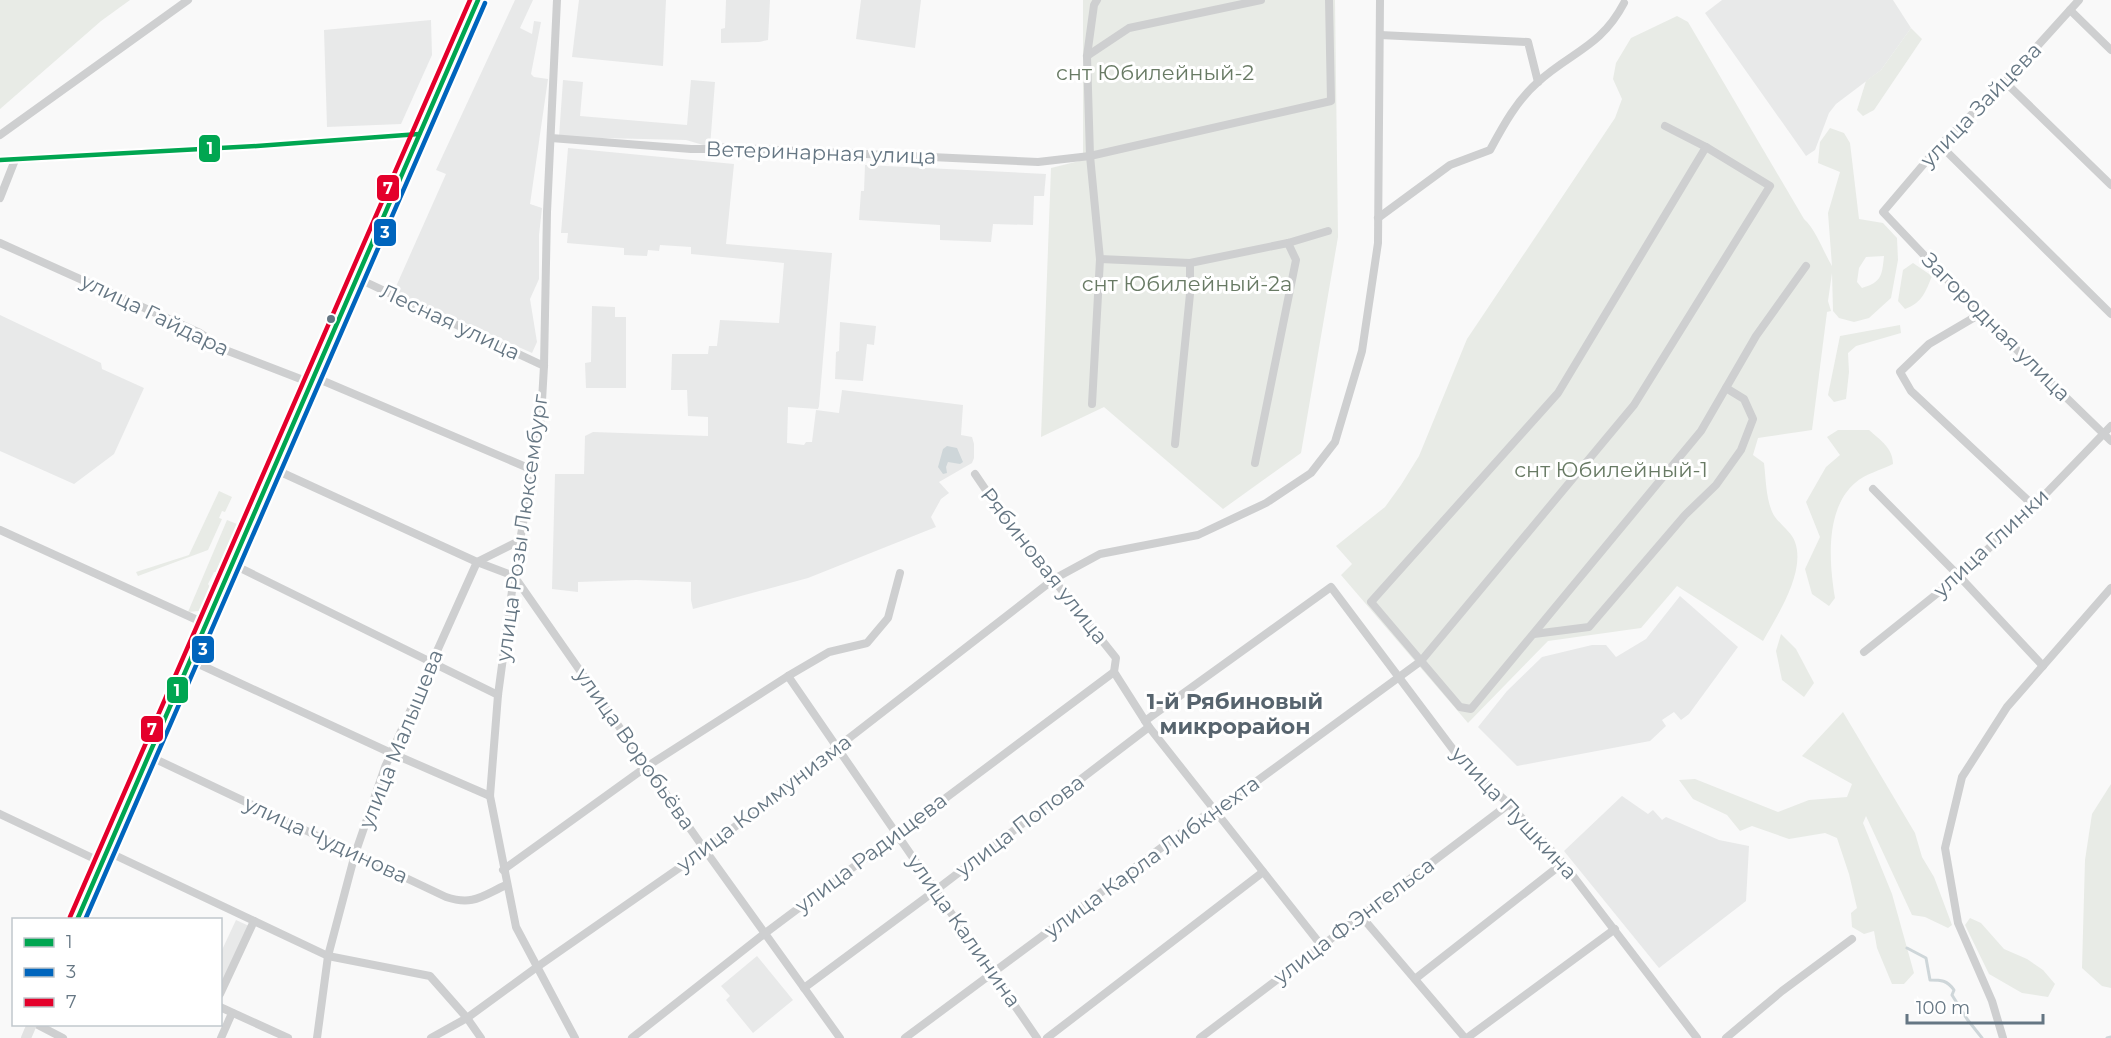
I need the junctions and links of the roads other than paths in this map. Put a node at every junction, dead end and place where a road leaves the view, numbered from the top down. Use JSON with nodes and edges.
{"nodes":[{"id":1,"x":188,"y":0,"type":"edge"},
{"id":2,"x":478,"y":0,"type":"edge"},
{"id":3,"x":557,"y":0,"type":"edge"},
{"id":4,"x":1097,"y":0,"type":"edge"},
{"id":5,"x":1261,"y":0,"type":"edge"},
{"id":6,"x":1329,"y":0,"type":"edge"},
{"id":7,"x":1380,"y":0,"type":"edge"},
{"id":8,"x":2079,"y":0,"type":"edge"},
{"id":9,"x":1624,"y":3,"type":"dead end"},
{"id":10,"x":2070,"y":10,"type":"junction"},
{"id":11,"x":1380,"y":35,"type":"junction"},
{"id":12,"x":2111,"y":50,"type":"edge"},
{"id":13,"x":1087,"y":56,"type":"junction"},
{"id":14,"x":1538,"y":82,"type":"junction"},
{"id":15,"x":2005,"y":82,"type":"junction"},
{"id":16,"x":1665,"y":126,"type":"dead end"},
{"id":17,"x":419,"y":134,"type":"junction"},
{"id":18,"x":0,"y":135,"type":"edge"},
{"id":19,"x":551,"y":138,"type":"junction"},
{"id":20,"x":1940,"y":145,"type":"junction"},
{"id":21,"x":1706,"y":147,"type":"junction"},
{"id":22,"x":1090,"y":156,"type":"junction"},
{"id":23,"x":0,"y":160,"type":"edge"},
{"id":24,"x":15,"y":160,"type":"junction"},
{"id":25,"x":2111,"y":185,"type":"edge"},
{"id":26,"x":0,"y":198,"type":"edge"},
{"id":27,"x":1883,"y":212,"type":"joint"},
{"id":28,"x":1378,"y":218,"type":"junction"},
{"id":29,"x":1328,"y":231,"type":"dead end"},
{"id":30,"x":0,"y":243,"type":"edge"},
{"id":31,"x":1288,"y":243,"type":"junction"},
{"id":32,"x":1100,"y":259,"type":"junction"},
{"id":33,"x":1190,"y":263,"type":"junction"},
{"id":34,"x":1806,"y":266,"type":"dead end"},
{"id":35,"x":357,"y":278,"type":"junction"},
{"id":36,"x":1980,"y":314,"type":"junction"},
{"id":37,"x":2111,"y":314,"type":"edge"},
{"id":38,"x":544,"y":366,"type":"junction"},
{"id":39,"x":313,"y":380,"type":"junction"},
{"id":40,"x":1726,"y":388,"type":"junction"},
{"id":41,"x":1092,"y":404,"type":"dead end"},
{"id":42,"x":2111,"y":426,"type":"edge"},
{"id":43,"x":2103,"y":433,"type":"junction"},
{"id":44,"x":2111,"y":441,"type":"edge"},
{"id":45,"x":1175,"y":444,"type":"dead end"},
{"id":46,"x":1255,"y":463,"type":"dead end"},
{"id":47,"x":274,"y":469,"type":"junction"},
{"id":48,"x":533,"y":470,"type":"junction"},
{"id":49,"x":975,"y":474,"type":"dead end"},
{"id":50,"x":1873,"y":489,"type":"dead end"},
{"id":51,"x":2034,"y":506,"type":"junction"},
{"id":52,"x":0,"y":530,"type":"edge"},
{"id":53,"x":519,"y":541,"type":"junction"},
{"id":54,"x":477,"y":562,"type":"junction"},
{"id":55,"x":232,"y":564,"type":"junction"},
{"id":56,"x":900,"y":573,"type":"dead end"},
{"id":57,"x":514,"y":576,"type":"junction"},
{"id":58,"x":1959,"y":576,"type":"junction"},
{"id":59,"x":1054,"y":579,"type":"junction"},
{"id":60,"x":1331,"y":587,"type":"joint"},
{"id":61,"x":2111,"y":588,"type":"edge"},
{"id":62,"x":206,"y":624,"type":"junction"},
{"id":63,"x":1534,"y":634,"type":"junction"},
{"id":64,"x":1864,"y":652,"type":"dead end"},
{"id":65,"x":190,"y":660,"type":"junction"},
{"id":66,"x":432,"y":661,"type":"junction"},
{"id":67,"x":1421,"y":661,"type":"junction"},
{"id":68,"x":2043,"y":666,"type":"junction"},
{"id":69,"x":1114,"y":672,"type":"junction"},
{"id":70,"x":788,"y":676,"type":"junction"},
{"id":71,"x":1399,"y":677,"type":"junction"},
{"id":72,"x":498,"y":695,"type":"junction"},
{"id":73,"x":1147,"y":724,"type":"junction"},
{"id":74,"x":837,"y":747,"type":"junction"},
{"id":75,"x":391,"y":753,"type":"junction"},
{"id":76,"x":149,"y":756,"type":"junction"},
{"id":77,"x":646,"y":766,"type":"junction"},
{"id":78,"x":490,"y":796,"type":"junction"},
{"id":79,"x":1509,"y":804,"type":"junction"},
{"id":80,"x":1216,"y":811,"type":"junction"},
{"id":81,"x":0,"y":814,"type":"edge"},
{"id":82,"x":897,"y":834,"type":"junction"},
{"id":83,"x":705,"y":850,"type":"junction"},
{"id":84,"x":106,"y":851,"type":"junction"},
{"id":85,"x":355,"y":854,"type":"junction"},
{"id":86,"x":101,"y":862,"type":"junction"},
{"id":87,"x":1563,"y":863,"type":"junction"},
{"id":88,"x":503,"y":870,"type":"junction"},
{"id":89,"x":1263,"y":872,"type":"junction"},
{"id":90,"x":506,"y":885,"type":"junction"},
{"id":91,"x":936,"y":890,"type":"junction"},
{"id":92,"x":1361,"y":916,"type":"junction"},
{"id":93,"x":78,"y":918,"type":"edge"},
{"id":94,"x":254,"y":921,"type":"junction"},
{"id":95,"x":1615,"y":929,"type":"junction"},
{"id":96,"x":764,"y":933,"type":"junction"},
{"id":97,"x":1852,"y":939,"type":"dead end"},
{"id":98,"x":1321,"y":945,"type":"junction"},
{"id":99,"x":328,"y":956,"type":"junction"},
{"id":100,"x":537,"y":967,"type":"junction"},
{"id":101,"x":994,"y":973,"type":"junction"},
{"id":102,"x":1415,"y":979,"type":"junction"},
{"id":103,"x":804,"y":988,"type":"junction"},
{"id":104,"x":222,"y":990,"type":"edge"},
{"id":105,"x":222,"y":1008,"type":"edge"},
{"id":106,"x":232,"y":1013,"type":"junction"},
{"id":107,"x":467,"y":1018,"type":"junction"},
{"id":108,"x":38,"y":1026,"type":"edge"},
{"id":109,"x":1203,"y":1037,"type":"edge"},
{"id":110,"x":63,"y":1038,"type":"edge"},
{"id":111,"x":221,"y":1038,"type":"edge"},
{"id":112,"x":288,"y":1038,"type":"edge"},
{"id":113,"x":317,"y":1038,"type":"edge"},
{"id":114,"x":431,"y":1038,"type":"edge"},
{"id":115,"x":481,"y":1038,"type":"edge"},
{"id":116,"x":575,"y":1038,"type":"edge"},
{"id":117,"x":632,"y":1038,"type":"edge"},
{"id":118,"x":840,"y":1038,"type":"edge"},
{"id":119,"x":905,"y":1038,"type":"edge"},
{"id":120,"x":1037,"y":1038,"type":"edge"},
{"id":121,"x":1047,"y":1038,"type":"edge"},
{"id":122,"x":1466,"y":1038,"type":"edge"},
{"id":123,"x":1697,"y":1038,"type":"edge"},
{"id":124,"x":1726,"y":1038,"type":"edge"},
{"id":125,"x":2004,"y":1038,"type":"edge"}],
"edges":[{"from":1,"to":18,"type":"street"},
{"from":2,"to":17,"type":"street"},
{"from":3,"to":19,"type":"street","name":"улица Розы Люксембург"},
{"from":4,"to":13,"type":"street"},
{"from":5,"to":13,"type":"street"},
{"from":6,"to":22,"type":"street","name":"Ветеринарная улица"},
{"from":7,"to":11,"type":"street","name":"улица Коммунизма"},
{"from":8,"to":10,"type":"street","name":"улица Зайцева"},
{"from":9,"to":14,"type":"street"},
{"from":10,"to":12,"type":"street"},
{"from":10,"to":15,"type":"street","name":"улица Зайцева"},
{"from":11,"to":14,"type":"street"},
{"from":11,"to":28,"type":"street","name":"улица Коммунизма"},
{"from":13,"to":22,"type":"street"},
{"from":14,"to":28,"type":"street"},
{"from":15,"to":20,"type":"street","name":"улица Зайцева"},
{"from":15,"to":25,"type":"street"},
{"from":16,"to":21,"type":"street"},
{"from":17,"to":24,"type":"street"},
{"from":17,"to":35,"type":"street"},
{"from":19,"to":22,"type":"street","name":"Ветеринарная улица"},
{"from":19,"to":38,"type":"street","name":"улица Розы Люксембург"},
{"from":20,"to":27,"type":"street","name":"улица Зайцева"},
{"from":20,"to":37,"type":"street"},
{"from":21,"to":67,"type":"street"},
{"from":21,"to":67,"type":"street","name":"улица Карла Либкнехта"},
{"from":22,"to":32,"type":"street"},
{"from":23,"to":24,"type":"street"},
{"from":24,"to":26,"type":"street"},
{"from":27,"to":36,"type":"street","name":"Загородная улица"},
{"from":28,"to":59,"type":"street","name":"улица Коммунизма"},
{"from":29,"to":31,"type":"street"},
{"from":30,"to":39,"type":"street","name":"улица Гайдара"},
{"from":31,"to":33,"type":"street"},
{"from":31,"to":46,"type":"street"},
{"from":32,"to":33,"type":"street"},
{"from":32,"to":41,"type":"street"},
{"from":33,"to":45,"type":"street"},
{"from":34,"to":40,"type":"street"},
{"from":35,"to":38,"type":"street","name":"Лесная улица"},
{"from":35,"to":39,"type":"street"},
{"from":36,"to":43,"type":"street","name":"Загородная улица"},
{"from":36,"to":51,"type":"street"},
{"from":38,"to":48,"type":"street","name":"улица Розы Люксембург"},
{"from":39,"to":47,"type":"street"},
{"from":39,"to":48,"type":"street","name":"улица Гайдара"},
{"from":40,"to":63,"type":"street"},
{"from":40,"to":63,"type":"street"},
{"from":42,"to":43,"type":"street","name":"улица Глинки"},
{"from":43,"to":44,"type":"street","name":"Загородная улица"},
{"from":43,"to":51,"type":"street","name":"улица Глинки"},
{"from":47,"to":54,"type":"street"},
{"from":47,"to":55,"type":"street"},
{"from":48,"to":53,"type":"street","name":"улица Розы Люксембург"},
{"from":49,"to":59,"type":"street","name":"Рябиновая улица"},
{"from":50,"to":58,"type":"street"},
{"from":51,"to":58,"type":"street","name":"улица Глинки"},
{"from":52,"to":62,"type":"street"},
{"from":53,"to":54,"type":"street"},
{"from":53,"to":57,"type":"street","name":"улица Розы Люксембург"},
{"from":54,"to":57,"type":"street"},
{"from":54,"to":66,"type":"street","name":"улица Малышева"},
{"from":55,"to":62,"type":"street"},
{"from":55,"to":66,"type":"street"},
{"from":56,"to":70,"type":"street"},
{"from":57,"to":72,"type":"street","name":"улица Розы Люксембург"},
{"from":57,"to":77,"type":"street","name":"улица Воробьёва"},
{"from":58,"to":64,"type":"street","name":"улица Глинки"},
{"from":58,"to":68,"type":"street"},
{"from":59,"to":69,"type":"street","name":"Рябиновая улица"},
{"from":59,"to":74,"type":"street","name":"улица Коммунизма"},
{"from":60,"to":71,"type":"street","name":"улица Пушкина"},
{"from":60,"to":73,"type":"street","name":"улица Попова"},
{"from":61,"to":68,"type":"street"},
{"from":62,"to":65,"type":"street"},
{"from":63,"to":67,"type":"street"},
{"from":65,"to":75,"type":"street"},
{"from":65,"to":76,"type":"street"},
{"from":66,"to":72,"type":"street"},
{"from":66,"to":75,"type":"street","name":"улица Малышева"},
{"from":67,"to":71,"type":"street","name":"улица Карла Либкнехта"},
{"from":68,"to":125,"type":"street"},
{"from":69,"to":73,"type":"street","name":"Рябиновая улица"},
{"from":69,"to":82,"type":"street","name":"улица Радищева"},
{"from":70,"to":74,"type":"street","name":"улица Калинина"},
{"from":70,"to":77,"type":"street"},
{"from":71,"to":79,"type":"street","name":"улица Пушкина"},
{"from":71,"to":80,"type":"street","name":"улица Карла Либкнехта"},
{"from":72,"to":78,"type":"street","name":"улица Розы Люксембург"},
{"from":73,"to":80,"type":"street","name":"Рябиновая улица"},
{"from":73,"to":91,"type":"street","name":"улица Попова"},
{"from":74,"to":82,"type":"street","name":"улица Калинина"},
{"from":74,"to":83,"type":"street","name":"улица Коммунизма"},
{"from":75,"to":78,"type":"street"},
{"from":75,"to":85,"type":"street","name":"улица Малышева"},
{"from":76,"to":84,"type":"street"},
{"from":76,"to":85,"type":"street","name":"улица Чудинова"},
{"from":77,"to":83,"type":"street","name":"улица Воробьёва"},
{"from":77,"to":88,"type":"street"},
{"from":78,"to":88,"type":"street","name":"улица Розы Люксембург"},
{"from":79,"to":87,"type":"street","name":"улица Пушкина"},
{"from":79,"to":92,"type":"street","name":"улица Ф.Энгельса"},
{"from":80,"to":89,"type":"street","name":"Рябиновая улица"},
{"from":80,"to":101,"type":"street","name":"улица Карла Либкнехта"},
{"from":81,"to":86,"type":"street"},
{"from":82,"to":91,"type":"street","name":"улица Калинина"},
{"from":82,"to":96,"type":"street","name":"улица Радищева"},
{"from":83,"to":96,"type":"street","name":"улица Воробьёва"},
{"from":83,"to":100,"type":"street","name":"улица Коммунизма"},
{"from":84,"to":86,"type":"street"},
{"from":84,"to":94,"type":"street"},
{"from":85,"to":90,"type":"street","name":"улица Чудинова"},
{"from":85,"to":99,"type":"street","name":"улица Малышева"},
{"from":86,"to":93,"type":"street"},
{"from":87,"to":95,"type":"street","name":"улица Пушкина"},
{"from":87,"to":102,"type":"street"},
{"from":88,"to":90,"type":"street","name":"улица Розы Люксембург"},
{"from":89,"to":98,"type":"street","name":"Рябиновая улица"},
{"from":89,"to":121,"type":"street"},
{"from":90,"to":100,"type":"street","name":"улица Розы Люксембург"},
{"from":91,"to":101,"type":"street","name":"улица Калинина"},
{"from":91,"to":103,"type":"street","name":"улица Попова"},
{"from":92,"to":98,"type":"street","name":"улица Ф.Энгельса"},
{"from":92,"to":102,"type":"street"},
{"from":94,"to":99,"type":"street"},
{"from":94,"to":104,"type":"street"},
{"from":95,"to":122,"type":"street"},
{"from":95,"to":123,"type":"street","name":"улица Пушкина"},
{"from":96,"to":103,"type":"street","name":"улица Воробьёва"},
{"from":96,"to":117,"type":"street","name":"улица Радищева"},
{"from":97,"to":124,"type":"street"},
{"from":98,"to":109,"type":"street","name":"улица Ф.Энгельса"},
{"from":99,"to":107,"type":"street"},
{"from":99,"to":113,"type":"street","name":"улица Малышева"},
{"from":100,"to":107,"type":"street","name":"улица Коммунизма"},
{"from":100,"to":116,"type":"street","name":"улица Розы Люксембург"},
{"from":101,"to":119,"type":"street","name":"улица Карла Либкнехта"},
{"from":101,"to":120,"type":"street","name":"улица Калинина"},
{"from":102,"to":122,"type":"street"},
{"from":103,"to":118,"type":"street","name":"улица Воробьёва"},
{"from":105,"to":106,"type":"street"},
{"from":106,"to":111,"type":"street"},
{"from":106,"to":112,"type":"street"},
{"from":107,"to":114,"type":"street","name":"улица Коммунизма"},
{"from":107,"to":115,"type":"street"},
{"from":108,"to":110,"type":"street"}]}
